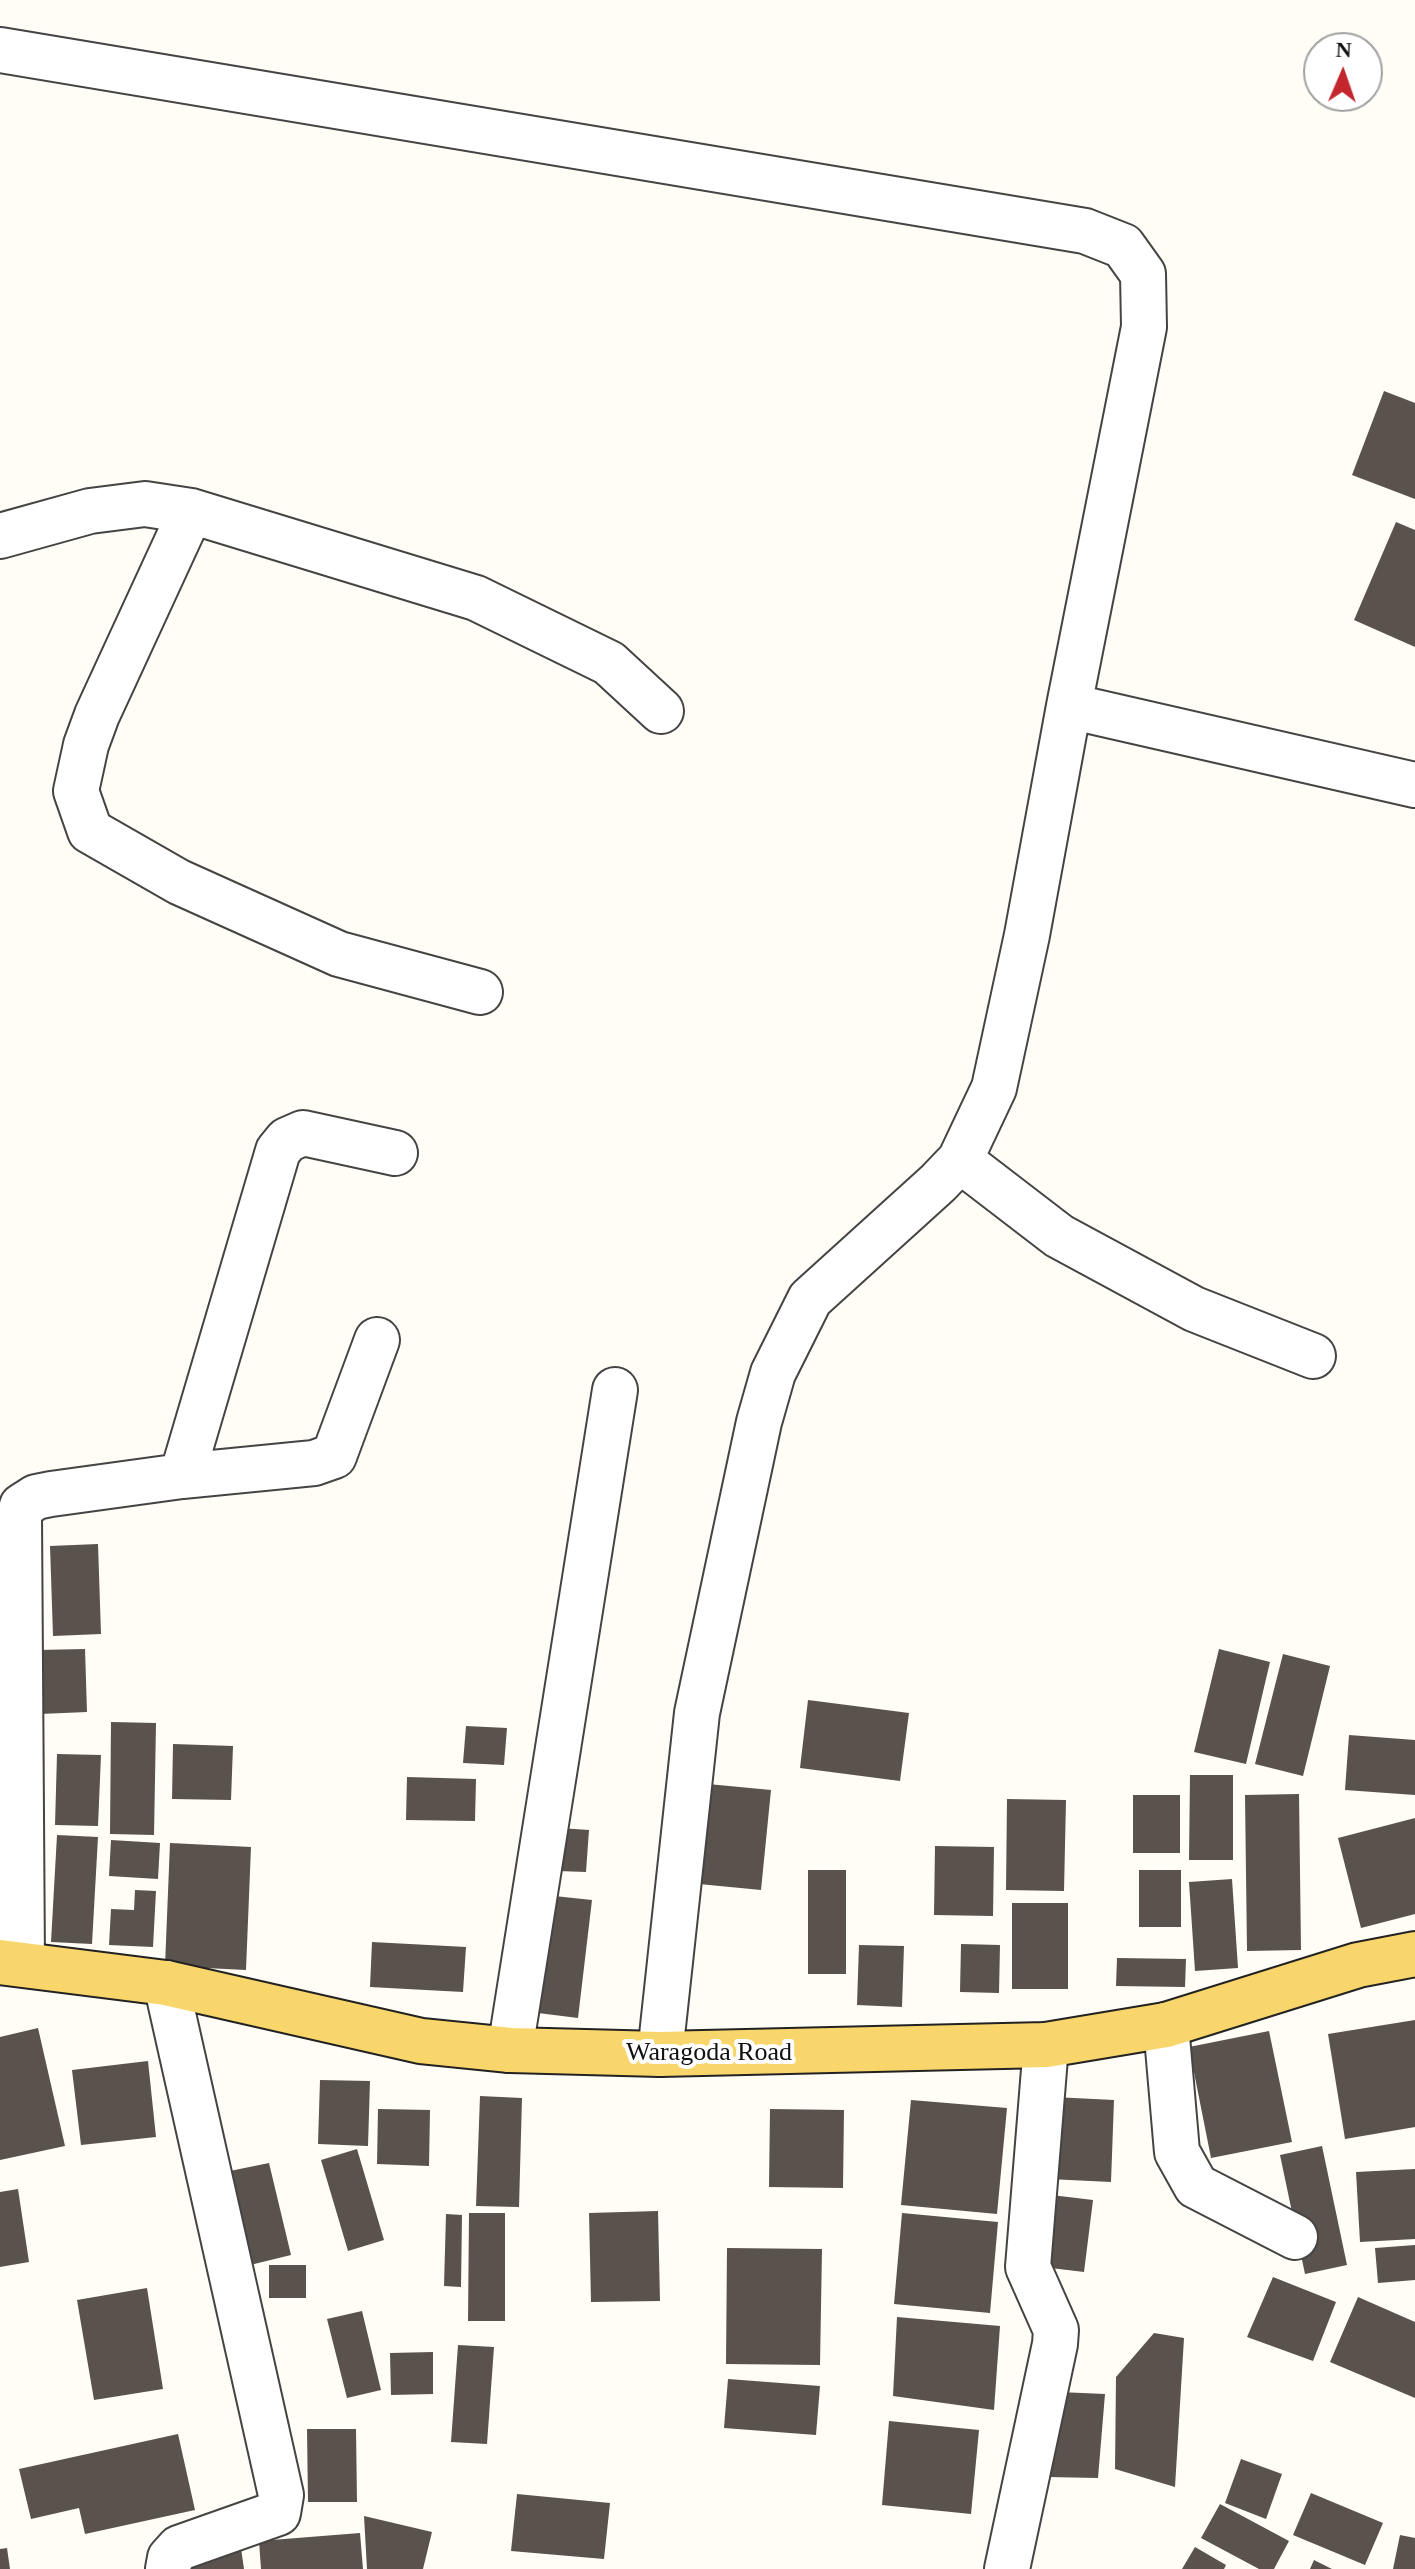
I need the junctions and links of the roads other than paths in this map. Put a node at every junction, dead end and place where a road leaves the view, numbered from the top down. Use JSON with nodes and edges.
{"nodes":[{"id":1,"x":0,"y":50,"type":"edge"},
{"id":2,"x":191,"y":511,"type":"junction"},
{"id":3,"x":0,"y":536,"type":"edge"},
{"id":4,"x":1069,"y":706,"type":"junction"},
{"id":5,"x":661,"y":711,"type":"dead end"},
{"id":6,"x":1415,"y":785,"type":"edge"},
{"id":7,"x":480,"y":992,"type":"dead end"},
{"id":8,"x":395,"y":1153,"type":"dead end"},
{"id":9,"x":960,"y":1160,"type":"junction"},
{"id":10,"x":377,"y":1340,"type":"dead end"},
{"id":11,"x":1313,"y":1356,"type":"dead end"},
{"id":12,"x":615,"y":1390,"type":"dead end"},
{"id":13,"x":182,"y":1476,"type":"junction"},
{"id":14,"x":1415,"y":1954,"type":"edge"},
{"id":15,"x":11,"y":1963,"type":"edge"},
{"id":16,"x":166,"y":1983,"type":"junction"},
{"id":17,"x":1166,"y":2025,"type":"junction"},
{"id":18,"x":1046,"y":2045,"type":"junction"},
{"id":19,"x":510,"y":2050,"type":"junction"},
{"id":20,"x":660,"y":2054,"type":"junction"},
{"id":21,"x":1295,"y":2237,"type":"dead end"},
{"id":22,"x":168,"y":2569,"type":"edge"},
{"id":23,"x":1007,"y":2569,"type":"edge"}],
"edges":[{"from":1,"to":4,"type":"street"},
{"from":2,"to":3,"type":"street"},
{"from":2,"to":5,"type":"street"},
{"from":2,"to":7,"type":"street"},
{"from":4,"to":6,"type":"street"},
{"from":4,"to":9,"type":"street"},
{"from":8,"to":13,"type":"street"},
{"from":9,"to":11,"type":"street"},
{"from":9,"to":20,"type":"street"},
{"from":10,"to":13,"type":"street"},
{"from":12,"to":19,"type":"street"},
{"from":13,"to":15,"type":"street"},
{"from":14,"to":17,"type":"main road","name":"Waragoda Road"},
{"from":15,"to":16,"type":"main road","name":"Waragoda Road"},
{"from":16,"to":19,"type":"main road","name":"Waragoda Road"},
{"from":16,"to":22,"type":"street"},
{"from":17,"to":18,"type":"main road","name":"Waragoda Road"},
{"from":17,"to":21,"type":"street"},
{"from":18,"to":20,"type":"main road","name":"Waragoda Road"},
{"from":18,"to":23,"type":"street"},
{"from":19,"to":20,"type":"main road","name":"Waragoda Road"}]}
